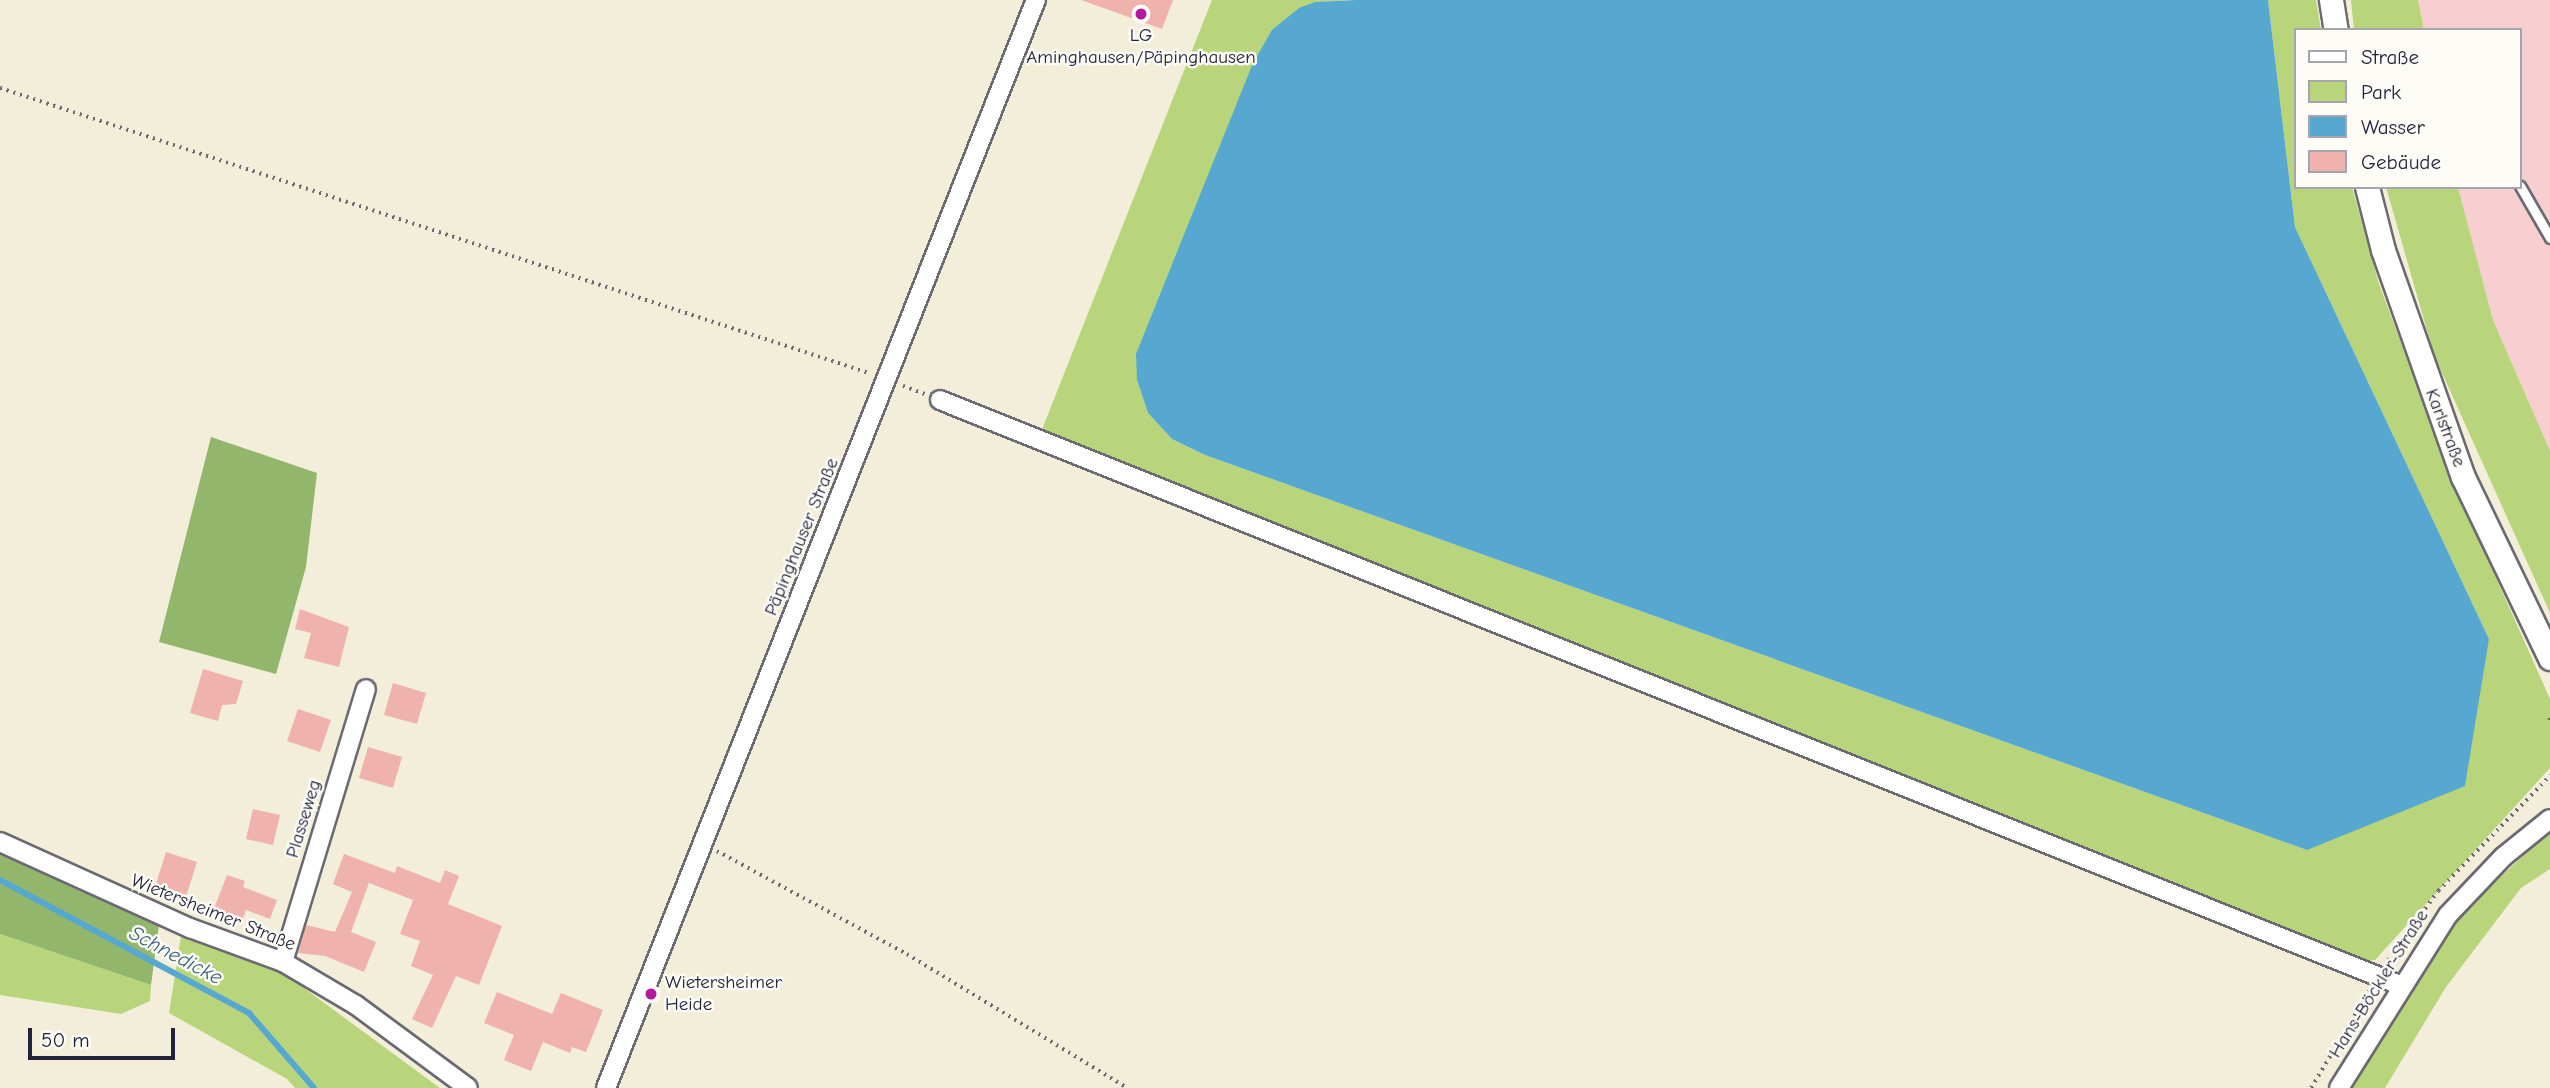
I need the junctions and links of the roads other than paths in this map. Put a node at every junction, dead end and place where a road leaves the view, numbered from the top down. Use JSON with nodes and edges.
{"nodes":[{"id":1,"x":1036,"y":0,"type":"edge"},
{"id":2,"x":2331,"y":0,"type":"edge"},
{"id":3,"x":2336,"y":28,"type":"edge"},
{"id":4,"x":2368,"y":189,"type":"edge"},
{"id":5,"x":2522,"y":189,"type":"edge"},
{"id":6,"x":2550,"y":237,"type":"edge"},
{"id":7,"x":940,"y":400,"type":"road end"},
{"id":8,"x":2550,"y":658,"type":"edge"},
{"id":9,"x":366,"y":689,"type":"dead end"},
{"id":10,"x":2550,"y":820,"type":"edge"},
{"id":11,"x":0,"y":842,"type":"edge"},
{"id":12,"x":283,"y":962,"type":"junction"},
{"id":13,"x":2400,"y":985,"type":"junction"},
{"id":14,"x":468,"y":1088,"type":"edge"},
{"id":15,"x":606,"y":1088,"type":"edge"},
{"id":16,"x":2339,"y":1088,"type":"edge"}],
"edges":[{"from":1,"to":15,"type":"street","name":"Päpinghauser Straße"},
{"from":2,"to":3,"type":"street"},
{"from":4,"to":8,"type":"street","name":"Karlstraße"},
{"from":5,"to":6,"type":"lane"},
{"from":7,"to":13,"type":"street"},
{"from":9,"to":12,"type":"street","name":"Plasseweg"},
{"from":10,"to":13,"type":"street","name":"Hans-Böckler-Straße"},
{"from":11,"to":12,"type":"street","name":"Wietersheimer Straße"},
{"from":12,"to":14,"type":"street","name":"Wietersheimer Straße"},
{"from":13,"to":16,"type":"street","name":"Hans-Böckler-Straße"}]}
